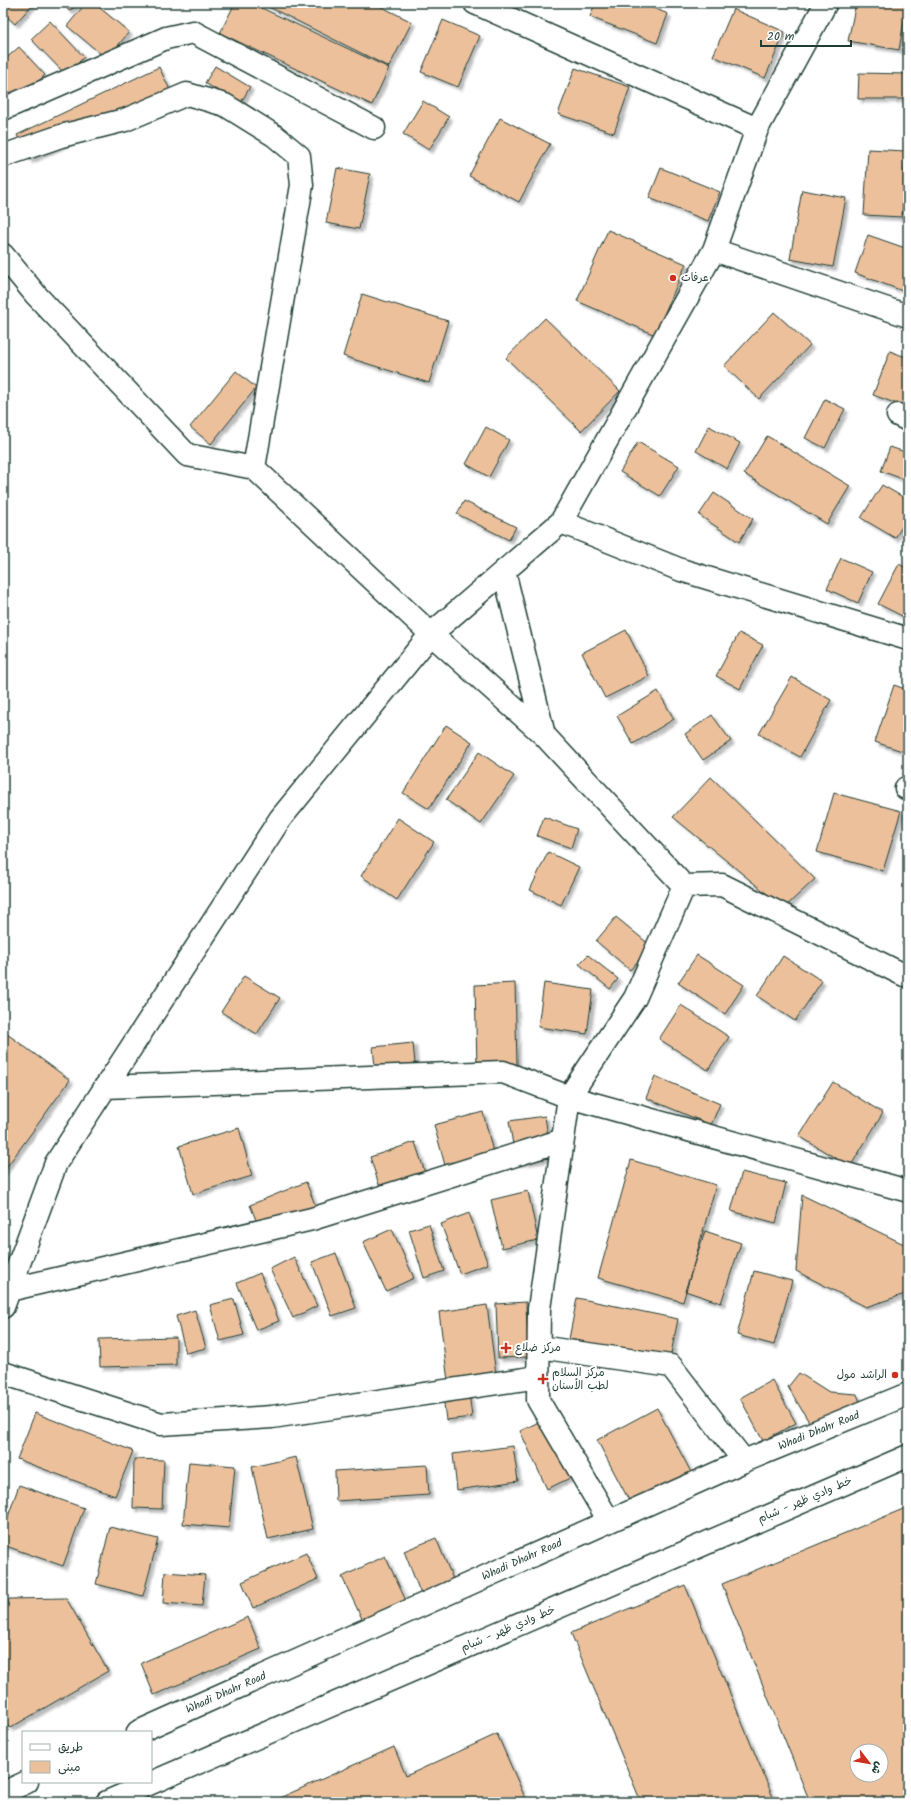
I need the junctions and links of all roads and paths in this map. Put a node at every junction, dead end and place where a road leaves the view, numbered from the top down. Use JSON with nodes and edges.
{"nodes":[{"id":1,"x":826,"y":3,"type":"edge"},
{"id":2,"x":488,"y":5,"type":"edge"},
{"id":3,"x":3,"y":110,"type":"edge"},
{"id":4,"x":374,"y":128,"type":"dead end"},
{"id":5,"x":757,"y":130,"type":"junction"},
{"id":6,"x":3,"y":156,"type":"edge"},
{"id":7,"x":714,"y":250,"type":"junction"},
{"id":8,"x":3,"y":256,"type":"edge"},
{"id":9,"x":908,"y":316,"type":"edge"},
{"id":10,"x":254,"y":468,"type":"junction"},
{"id":11,"x":561,"y":522,"type":"junction"},
{"id":12,"x":504,"y":572,"type":"junction"},
{"id":13,"x":431,"y":634,"type":"junction"},
{"id":14,"x":908,"y":639,"type":"edge"},
{"id":15,"x":544,"y":735,"type":"junction"},
{"id":16,"x":684,"y":886,"type":"junction"},
{"id":17,"x":904,"y":975,"type":"dead end"},
{"id":18,"x":105,"y":1087,"type":"junction"},
{"id":19,"x":569,"y":1097,"type":"junction"},
{"id":20,"x":563,"y":1140,"type":"junction"},
{"id":21,"x":908,"y":1190,"type":"edge"},
{"id":22,"x":6,"y":1298,"type":"edge"},
{"id":23,"x":538,"y":1347,"type":"junction"},
{"id":24,"x":3,"y":1373,"type":"edge"},
{"id":25,"x":538,"y":1377,"type":"junction"},
{"id":26,"x":908,"y":1394,"type":"edge"},
{"id":27,"x":908,"y":1456,"type":"edge"},
{"id":28,"x":744,"y":1461,"type":"junction"},
{"id":29,"x":609,"y":1521,"type":"junction"},
{"id":30,"x":140,"y":1731,"type":"edge"},
{"id":31,"x":24,"y":1783,"type":"edge"},
{"id":32,"x":151,"y":1783,"type":"edge"},
{"id":33,"x":152,"y":1783,"type":"edge"},
{"id":34,"x":3,"y":1792,"type":"edge"},
{"id":35,"x":107,"y":1802,"type":"edge"}],
"edges":[{"from":1,"to":5,"type":"street"},
{"from":2,"to":5,"type":"street"},
{"from":3,"to":4,"type":"street"},
{"from":5,"to":7,"type":"street"},
{"from":6,"to":10,"type":"street"},
{"from":7,"to":9,"type":"street"},
{"from":7,"to":11,"type":"street"},
{"from":8,"to":10,"type":"street"},
{"from":10,"to":13,"type":"street"},
{"from":11,"to":12,"type":"street"},
{"from":11,"to":14,"type":"street"},
{"from":12,"to":13,"type":"street"},
{"from":12,"to":15,"type":"street"},
{"from":13,"to":15,"type":"street"},
{"from":13,"to":18,"type":"street"},
{"from":15,"to":16,"type":"street"},
{"from":16,"to":17,"type":"street"},
{"from":16,"to":19,"type":"street"},
{"from":18,"to":19,"type":"street"},
{"from":18,"to":22,"type":"street"},
{"from":19,"to":20,"type":"street"},
{"from":19,"to":21,"type":"street"},
{"from":20,"to":22,"type":"street"},
{"from":20,"to":23,"type":"street"},
{"from":23,"to":25,"type":"street"},
{"from":23,"to":28,"type":"street"},
{"from":24,"to":25,"type":"street"},
{"from":25,"to":29,"type":"street"},
{"from":26,"to":28,"type":"street","name":"Whadi Dhahr Road"},
{"from":27,"to":33,"type":"street","name":"خط وادي ظهر - شبام"},
{"from":28,"to":29,"type":"street","name":"Whadi Dhahr Road"},
{"from":29,"to":30,"type":"street","name":"Whadi Dhahr Road"},
{"from":31,"to":34,"type":"street"},
{"from":32,"to":35,"type":"street","name":"خط وادي ظهر - شبام"}]}
